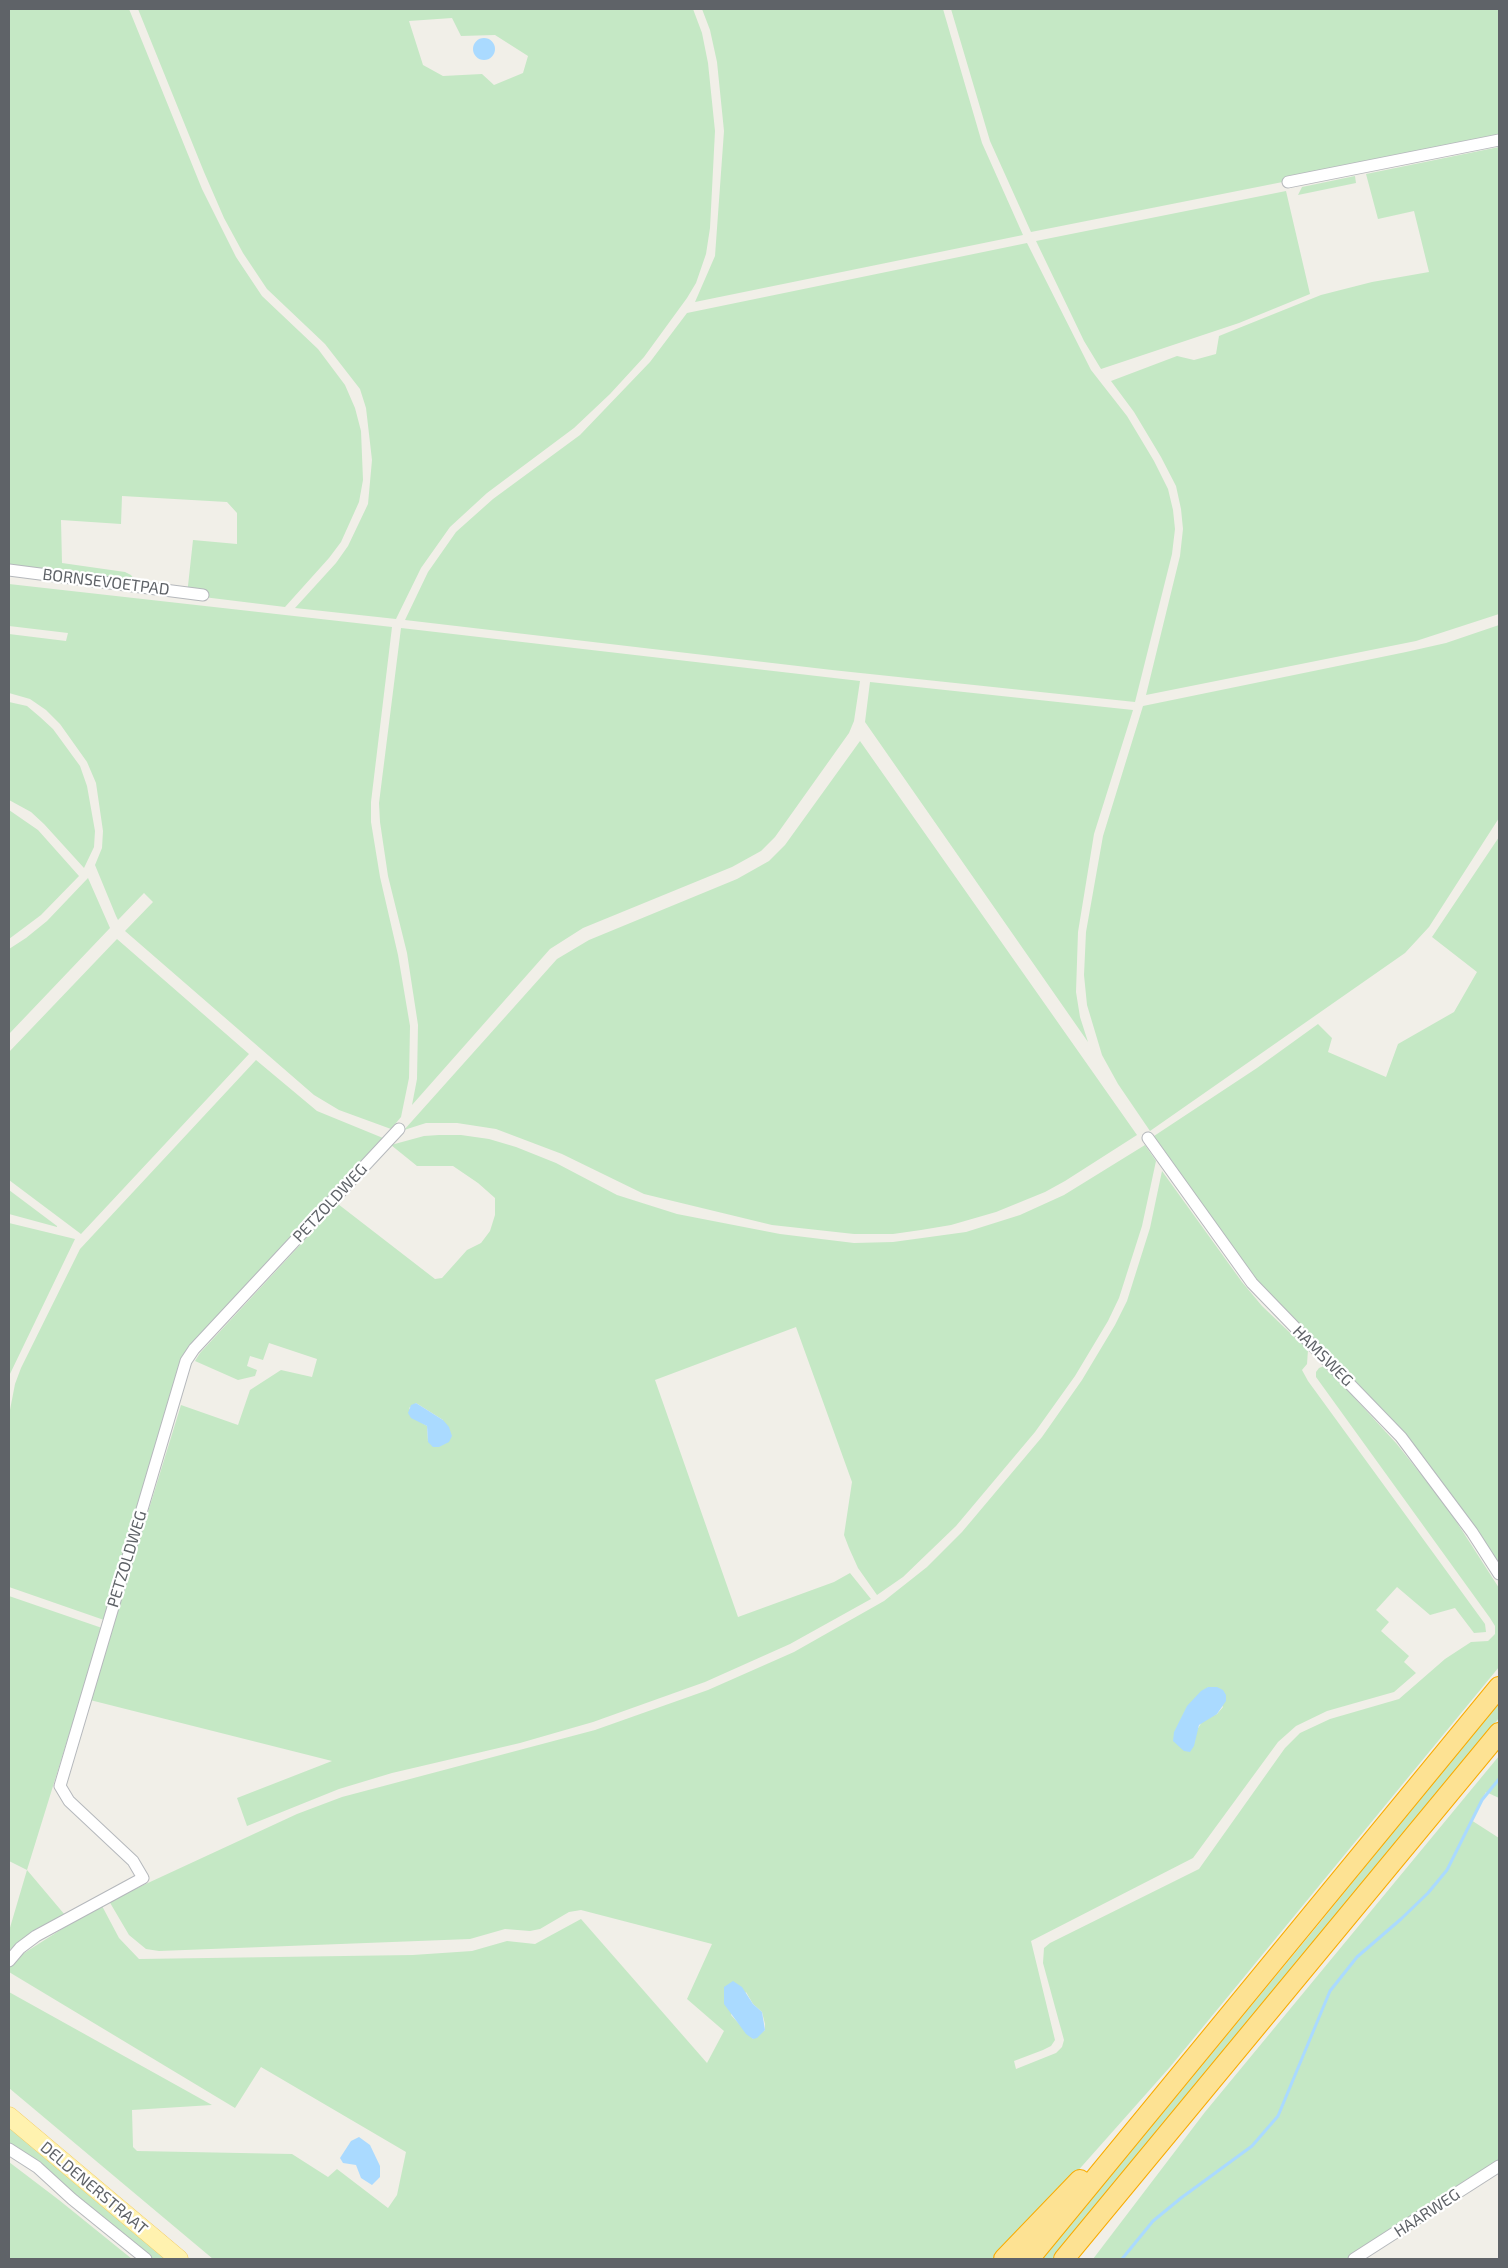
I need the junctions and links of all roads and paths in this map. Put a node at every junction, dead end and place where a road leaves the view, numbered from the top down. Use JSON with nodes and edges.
{"nodes":[{"id":1,"x":1499,"y":140,"type":"edge"},
{"id":2,"x":1288,"y":182,"type":"dead end"},
{"id":3,"x":9,"y":570,"type":"edge"},
{"id":4,"x":203,"y":595,"type":"dead end"},
{"id":5,"x":399,"y":1129,"type":"dead end"},
{"id":6,"x":1148,"y":1138,"type":"dead end"},
{"id":7,"x":1499,"y":1574,"type":"edge"},
{"id":8,"x":1499,"y":1687,"type":"edge"},
{"id":9,"x":1499,"y":1733,"type":"edge"},
{"id":10,"x":9,"y":1961,"type":"edge"},
{"id":11,"x":9,"y":2116,"type":"edge"},
{"id":12,"x":1135,"y":2131,"type":"junction"},
{"id":13,"x":9,"y":2149,"type":"edge"},
{"id":14,"x":1148,"y":2158,"type":"junction"},
{"id":15,"x":1499,"y":2166,"type":"edge"},
{"id":16,"x":146,"y":2259,"type":"edge"},
{"id":17,"x":179,"y":2259,"type":"edge"},
{"id":18,"x":1004,"y":2259,"type":"edge"},
{"id":19,"x":1029,"y":2259,"type":"edge"},
{"id":20,"x":1064,"y":2259,"type":"edge"},
{"id":21,"x":1081,"y":2259,"type":"edge"},
{"id":22,"x":1354,"y":2259,"type":"edge"}],
"edges":[{"from":1,"to":2,"type":"street"},
{"from":3,"to":4,"type":"street","name":"BORNSEVOETPAD"},
{"from":5,"to":10,"type":"street","name":"PETZOLDWEG"},
{"from":6,"to":7,"type":"street","name":"HAMSWEG"},
{"from":8,"to":12,"type":"highway"},
{"from":9,"to":14,"type":"highway"},
{"from":11,"to":17,"type":"main road","name":"DELDENERSTRAAT"},
{"from":12,"to":18,"type":"highway"},
{"from":12,"to":19,"type":"highway"},
{"from":13,"to":16,"type":"street","name":"DELDENERSTRAAT"},
{"from":14,"to":20,"type":"highway"},
{"from":14,"to":21,"type":"highway"},
{"from":15,"to":22,"type":"street","name":"HAARWEG"}]}
